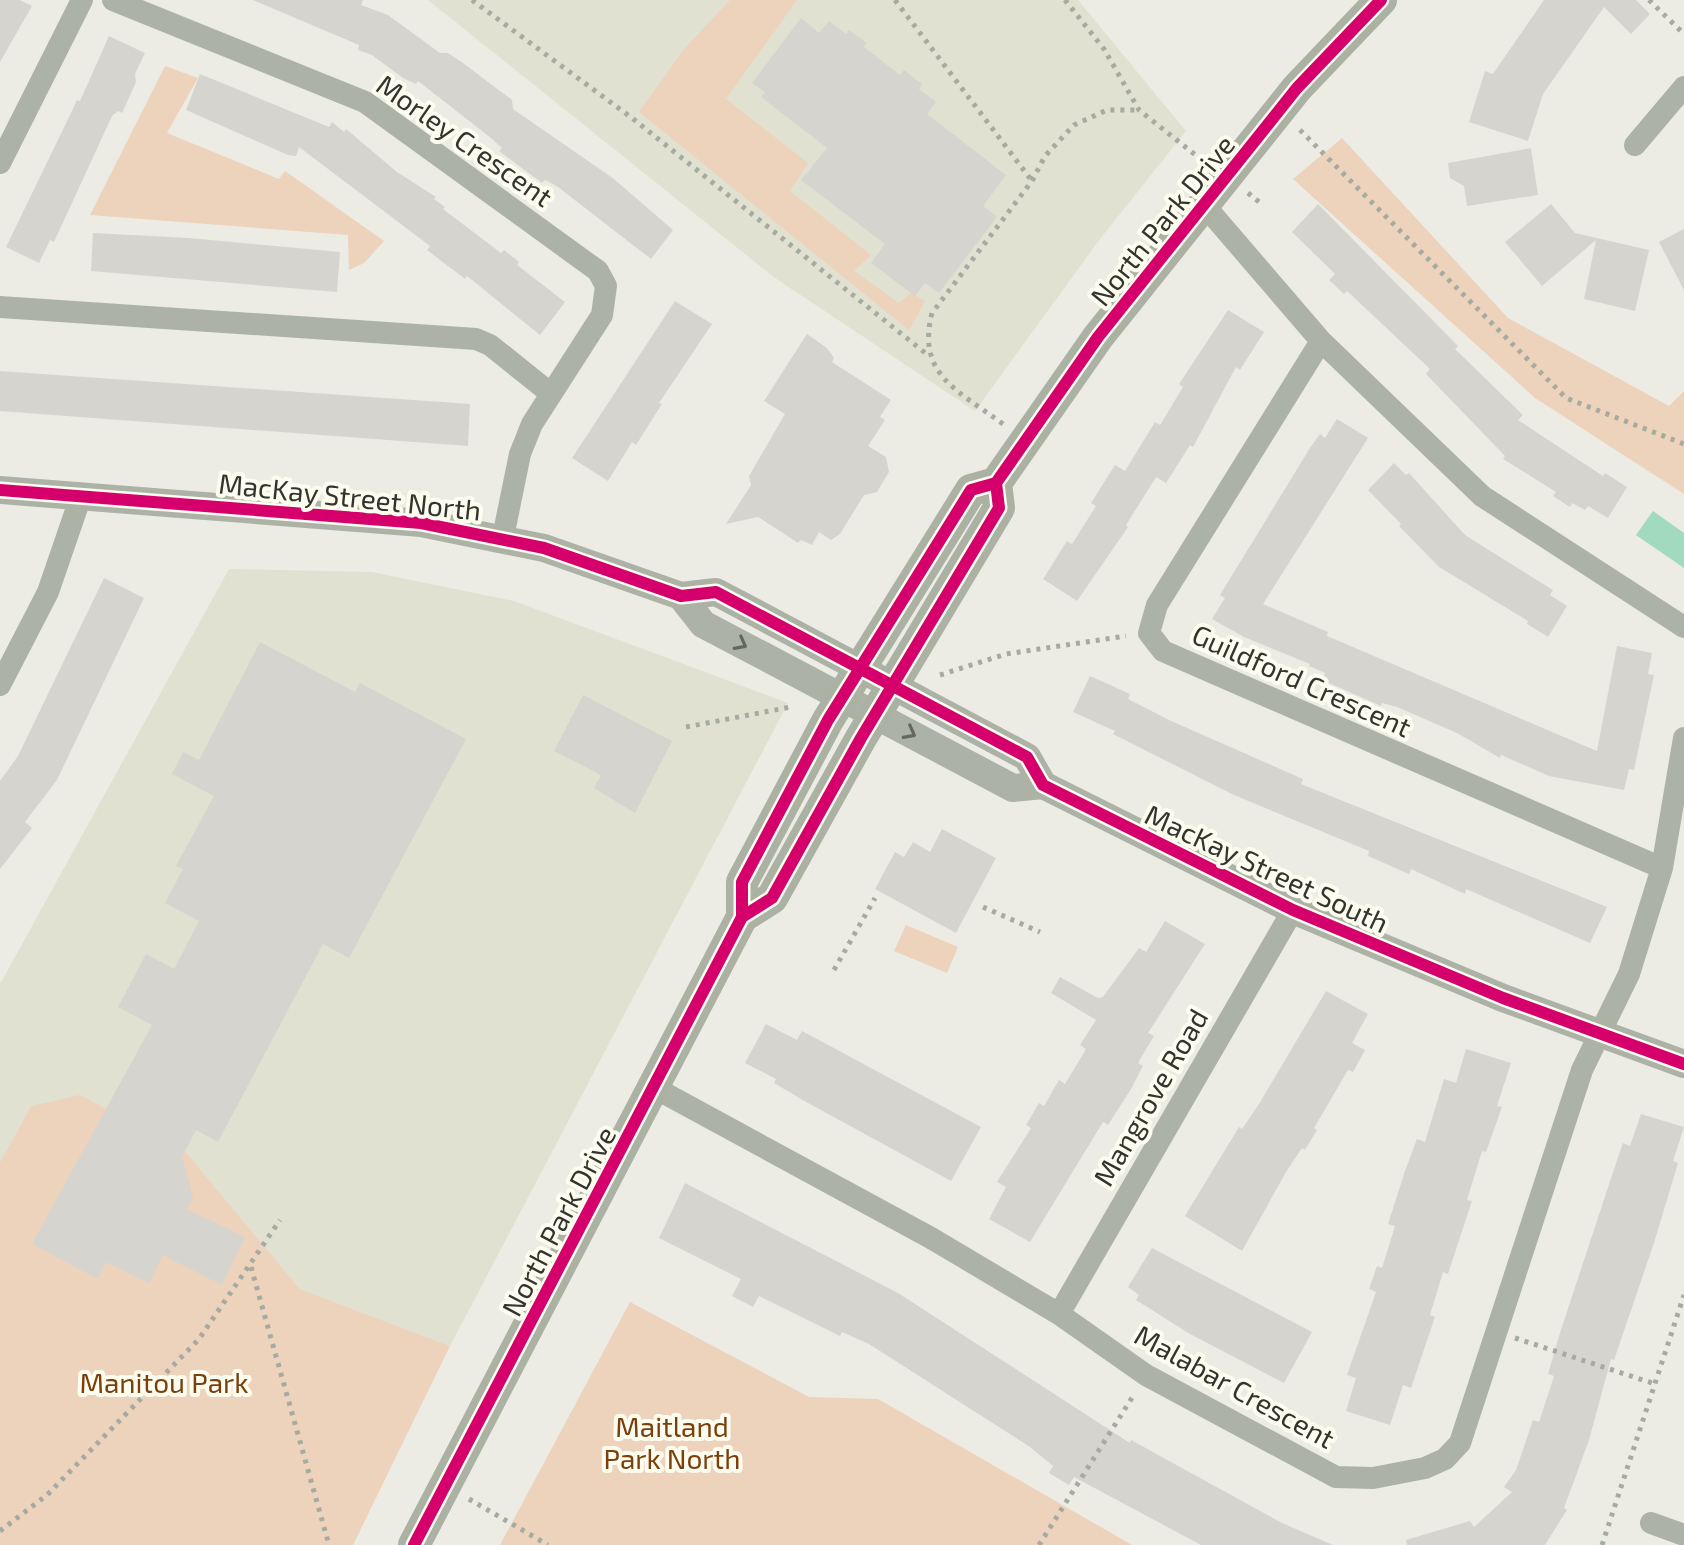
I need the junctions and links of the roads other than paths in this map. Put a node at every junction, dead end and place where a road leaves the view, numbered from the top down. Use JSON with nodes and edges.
{"nodes":[{"id":1,"x":82,"y":0,"type":"edge"},
{"id":2,"x":113,"y":0,"type":"edge"},
{"id":3,"x":1381,"y":0,"type":"edge"},
{"id":4,"x":1684,"y":87,"type":"edge"},
{"id":5,"x":1635,"y":145,"type":"dead end"},
{"id":6,"x":0,"y":163,"type":"edge"},
{"id":7,"x":1205,"y":206,"type":"junction"},
{"id":8,"x":0,"y":307,"type":"edge"},
{"id":9,"x":1321,"y":341,"type":"junction"},
{"id":10,"x":550,"y":393,"type":"junction"},
{"id":11,"x":996,"y":483,"type":"junction"},
{"id":12,"x":0,"y":490,"type":"edge"},
{"id":13,"x":81,"y":496,"type":"junction"},
{"id":14,"x":503,"y":537,"type":"junction"},
{"id":15,"x":681,"y":596,"type":"junction"},
{"id":16,"x":1684,"y":627,"type":"edge"},
{"id":17,"x":858,"y":668,"type":"junction"},
{"id":18,"x":0,"y":685,"type":"edge"},
{"id":19,"x":892,"y":686,"type":"junction"},
{"id":20,"x":841,"y":697,"type":"junction"},
{"id":21,"x":875,"y":715,"type":"junction"},
{"id":22,"x":1684,"y":738,"type":"edge"},
{"id":23,"x":1043,"y":785,"type":"junction"},
{"id":24,"x":1662,"y":868,"type":"junction"},
{"id":25,"x":1293,"y":910,"type":"junction"},
{"id":26,"x":742,"y":917,"type":"junction"},
{"id":27,"x":1599,"y":1033,"type":"junction"},
{"id":28,"x":1684,"y":1064,"type":"edge"},
{"id":29,"x":655,"y":1088,"type":"junction"},
{"id":30,"x":1059,"y":1314,"type":"junction"},
{"id":31,"x":1651,"y":1523,"type":"dead end"},
{"id":32,"x":1684,"y":1535,"type":"edge"},
{"id":33,"x":414,"y":1545,"type":"edge"}],
"edges":[{"from":1,"to":6,"type":"street"},
{"from":2,"to":10,"type":"street","name":"Morley Crescent"},
{"from":3,"to":7,"type":"main road","name":"North Park Drive"},
{"from":4,"to":5,"type":"street"},
{"from":7,"to":9,"type":"street"},
{"from":7,"to":11,"type":"main road","name":"North Park Drive"},
{"from":8,"to":10,"type":"street"},
{"from":9,"to":16,"type":"street"},
{"from":9,"to":24,"type":"street","name":"Guildford Crescent"},
{"from":10,"to":14,"type":"street","name":"Morley Crescent"},
{"from":11,"to":17,"type":"main road","name":"North Park Drive"},
{"from":11,"to":19,"type":"main road","name":"North Park Drive"},
{"from":12,"to":13,"type":"street","name":"MacKay Street North"},
{"from":13,"to":14,"type":"street","name":"MacKay Street North"},
{"from":13,"to":18,"type":"street"},
{"from":14,"to":15,"type":"street","name":"MacKay Street North"},
{"from":15,"to":17,"type":"street","name":"MacKay Street North"},
{"from":15,"to":20,"type":"street","name":"MacKay Street North","one_way":true},
{"from":17,"to":19,"type":"street","name":"MacKay Street South"},
{"from":17,"to":20,"type":"main road","name":"North Park Drive"},
{"from":19,"to":21,"type":"main road","name":"North Park Drive"},
{"from":19,"to":23,"type":"street","name":"MacKay Street South"},
{"from":20,"to":21,"type":"street","name":"MacKay Street South"},
{"from":20,"to":26,"type":"main road","name":"North Park Drive"},
{"from":21,"to":23,"type":"street","name":"MacKay Street South","one_way":true},
{"from":21,"to":26,"type":"main road","name":"North Park Drive"},
{"from":22,"to":24,"type":"street"},
{"from":23,"to":25,"type":"street","name":"MacKay Street South"},
{"from":24,"to":27,"type":"street"},
{"from":25,"to":27,"type":"street","name":"MacKay Street South"},
{"from":25,"to":30,"type":"street","name":"Mangrove Road"},
{"from":26,"to":29,"type":"main road","name":"North Park Drive"},
{"from":27,"to":28,"type":"street","name":"MacKay Street South"},
{"from":27,"to":30,"type":"street","name":"Malabar Crescent"},
{"from":29,"to":30,"type":"street","name":"Malabar Crescent"},
{"from":29,"to":33,"type":"main road","name":"North Park Drive"},
{"from":31,"to":32,"type":"street"}]}
